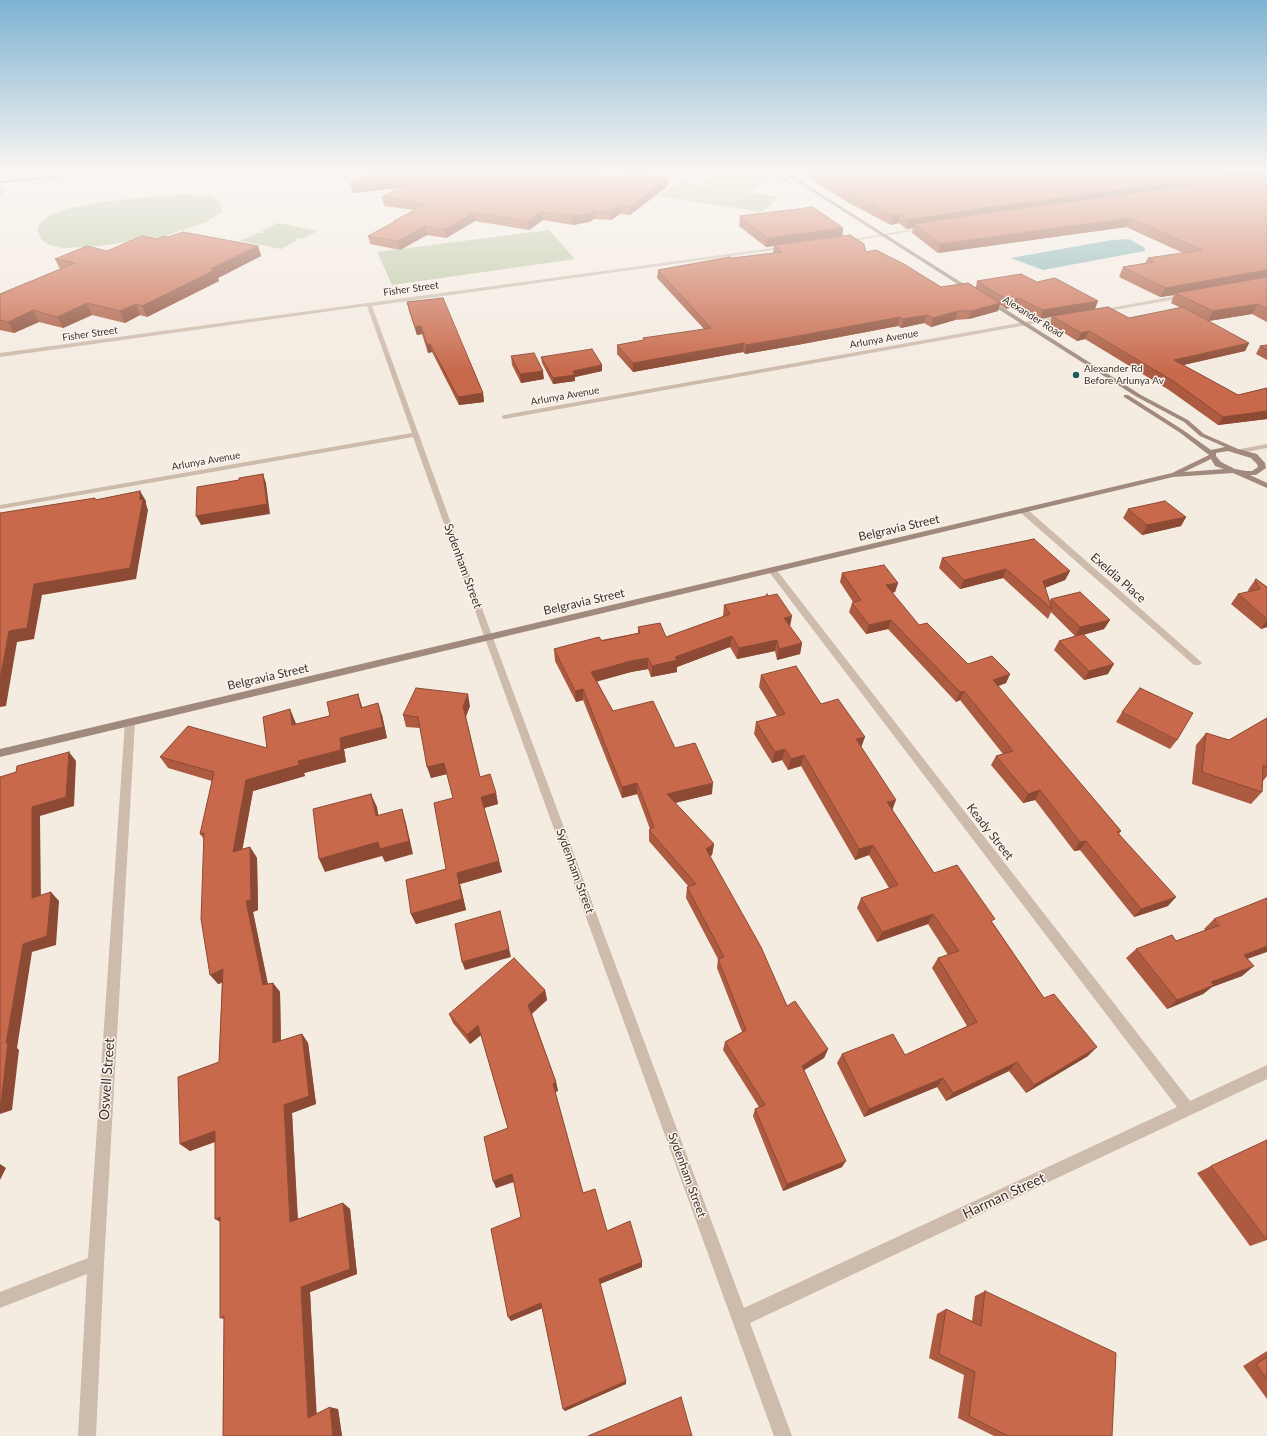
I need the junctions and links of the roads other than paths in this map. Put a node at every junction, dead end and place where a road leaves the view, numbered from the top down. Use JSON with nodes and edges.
{"nodes":[{"id":1,"x":845,"y":238,"type":"edge"},
{"id":2,"x":850,"y":238,"type":"edge"},
{"id":3,"x":883,"y":238,"type":"edge"},
{"id":4,"x":888,"y":238,"type":"edge"},
{"id":5,"x":793,"y":246,"type":"edge"},
{"id":6,"x":1190,"y":295,"type":"edge"},
{"id":7,"x":979,"y":296,"type":"edge"},
{"id":8,"x":971,"y":297,"type":"edge"},
{"id":9,"x":370,"y":304,"type":"junction"},
{"id":10,"x":1090,"y":312,"type":"edge"},
{"id":11,"x":1068,"y":316,"type":"edge"},
{"id":12,"x":1024,"y":324,"type":"junction"},
{"id":13,"x":1015,"y":325,"type":"junction"},
{"id":14,"x":0,"y":355,"type":"edge"},
{"id":15,"x":504,"y":417,"type":"dead end"},
{"id":16,"x":416,"y":434,"type":"junction"},
{"id":17,"x":1267,"y":446,"type":"edge"},
{"id":18,"x":1238,"y":450,"type":"junction"},
{"id":19,"x":1212,"y":455,"type":"junction"},
{"id":20,"x":1264,"y":466,"type":"edge"},
{"id":21,"x":1235,"y":471,"type":"junction"},
{"id":22,"x":1173,"y":475,"type":"junction"},
{"id":23,"x":1267,"y":486,"type":"edge"},
{"id":24,"x":0,"y":507,"type":"edge"},
{"id":25,"x":1024,"y":511,"type":"junction"},
{"id":26,"x":772,"y":570,"type":"junction"},
{"id":27,"x":489,"y":637,"type":"junction"},
{"id":28,"x":1197,"y":663,"type":"dead end"},
{"id":29,"x":130,"y":722,"type":"junction"},
{"id":30,"x":0,"y":753,"type":"edge"},
{"id":31,"x":1267,"y":1072,"type":"edge"},
{"id":32,"x":1188,"y":1109,"type":"junction"},
{"id":33,"x":96,"y":1262,"type":"junction"},
{"id":34,"x":0,"y":1300,"type":"edge"},
{"id":35,"x":740,"y":1319,"type":"junction"},
{"id":36,"x":87,"y":1436,"type":"edge"},
{"id":37,"x":783,"y":1436,"type":"edge"}],
"edges":[{"from":1,"to":2,"type":"street"},
{"from":3,"to":8,"type":"main road"},
{"from":4,"to":7,"type":"main road"},
{"from":5,"to":9,"type":"street","name":"Fisher Street"},
{"from":6,"to":10,"type":"street"},
{"from":9,"to":14,"type":"street","name":"Fisher Street"},
{"from":9,"to":16,"type":"street","name":"Sydenham Street"},
{"from":11,"to":12,"type":"street","name":"Arlunya Avenue"},
{"from":12,"to":13,"type":"street","name":"Arlunya Avenue"},
{"from":12,"to":13,"type":"main road","name":"Alexander Road"},
{"from":12,"to":18,"type":"main road","name":"Alexander Road"},
{"from":13,"to":15,"type":"street","name":"Arlunya Avenue"},
{"from":13,"to":19,"type":"main road","name":"Alexander Road"},
{"from":16,"to":24,"type":"street","name":"Arlunya Avenue"},
{"from":16,"to":27,"type":"street","name":"Sydenham Street"},
{"from":17,"to":18,"type":"street"},
{"from":18,"to":19,"type":"main road","name":"Belgravia Street"},
{"from":18,"to":20,"type":"main road","name":"Alexander Road"},
{"from":19,"to":21,"type":"main road","name":"Alexander Road"},
{"from":19,"to":22,"type":"main road","name":"Belgravia Street"},
{"from":20,"to":21,"type":"main road","name":"Belgravia Street"},
{"from":21,"to":22,"type":"main road","name":"Belgravia Street"},
{"from":21,"to":23,"type":"main road"},
{"from":22,"to":25,"type":"main road","name":"Belgravia Street"},
{"from":25,"to":26,"type":"main road","name":"Belgravia Street"},
{"from":25,"to":28,"type":"street","name":"Exeldia Place"},
{"from":26,"to":27,"type":"main road","name":"Belgravia Street"},
{"from":26,"to":32,"type":"street","name":"Keady Street"},
{"from":27,"to":29,"type":"main road","name":"Belgravia Street"},
{"from":27,"to":35,"type":"street","name":"Sydenham Street"},
{"from":29,"to":30,"type":"main road","name":"Belgravia Street"},
{"from":29,"to":33,"type":"street","name":"Oswell Street"},
{"from":31,"to":32,"type":"street","name":"Harman Street"},
{"from":32,"to":35,"type":"street","name":"Harman Street"},
{"from":33,"to":34,"type":"street"},
{"from":33,"to":36,"type":"street","name":"Oswell Street"},
{"from":35,"to":37,"type":"street","name":"Sydenham Street"}]}
